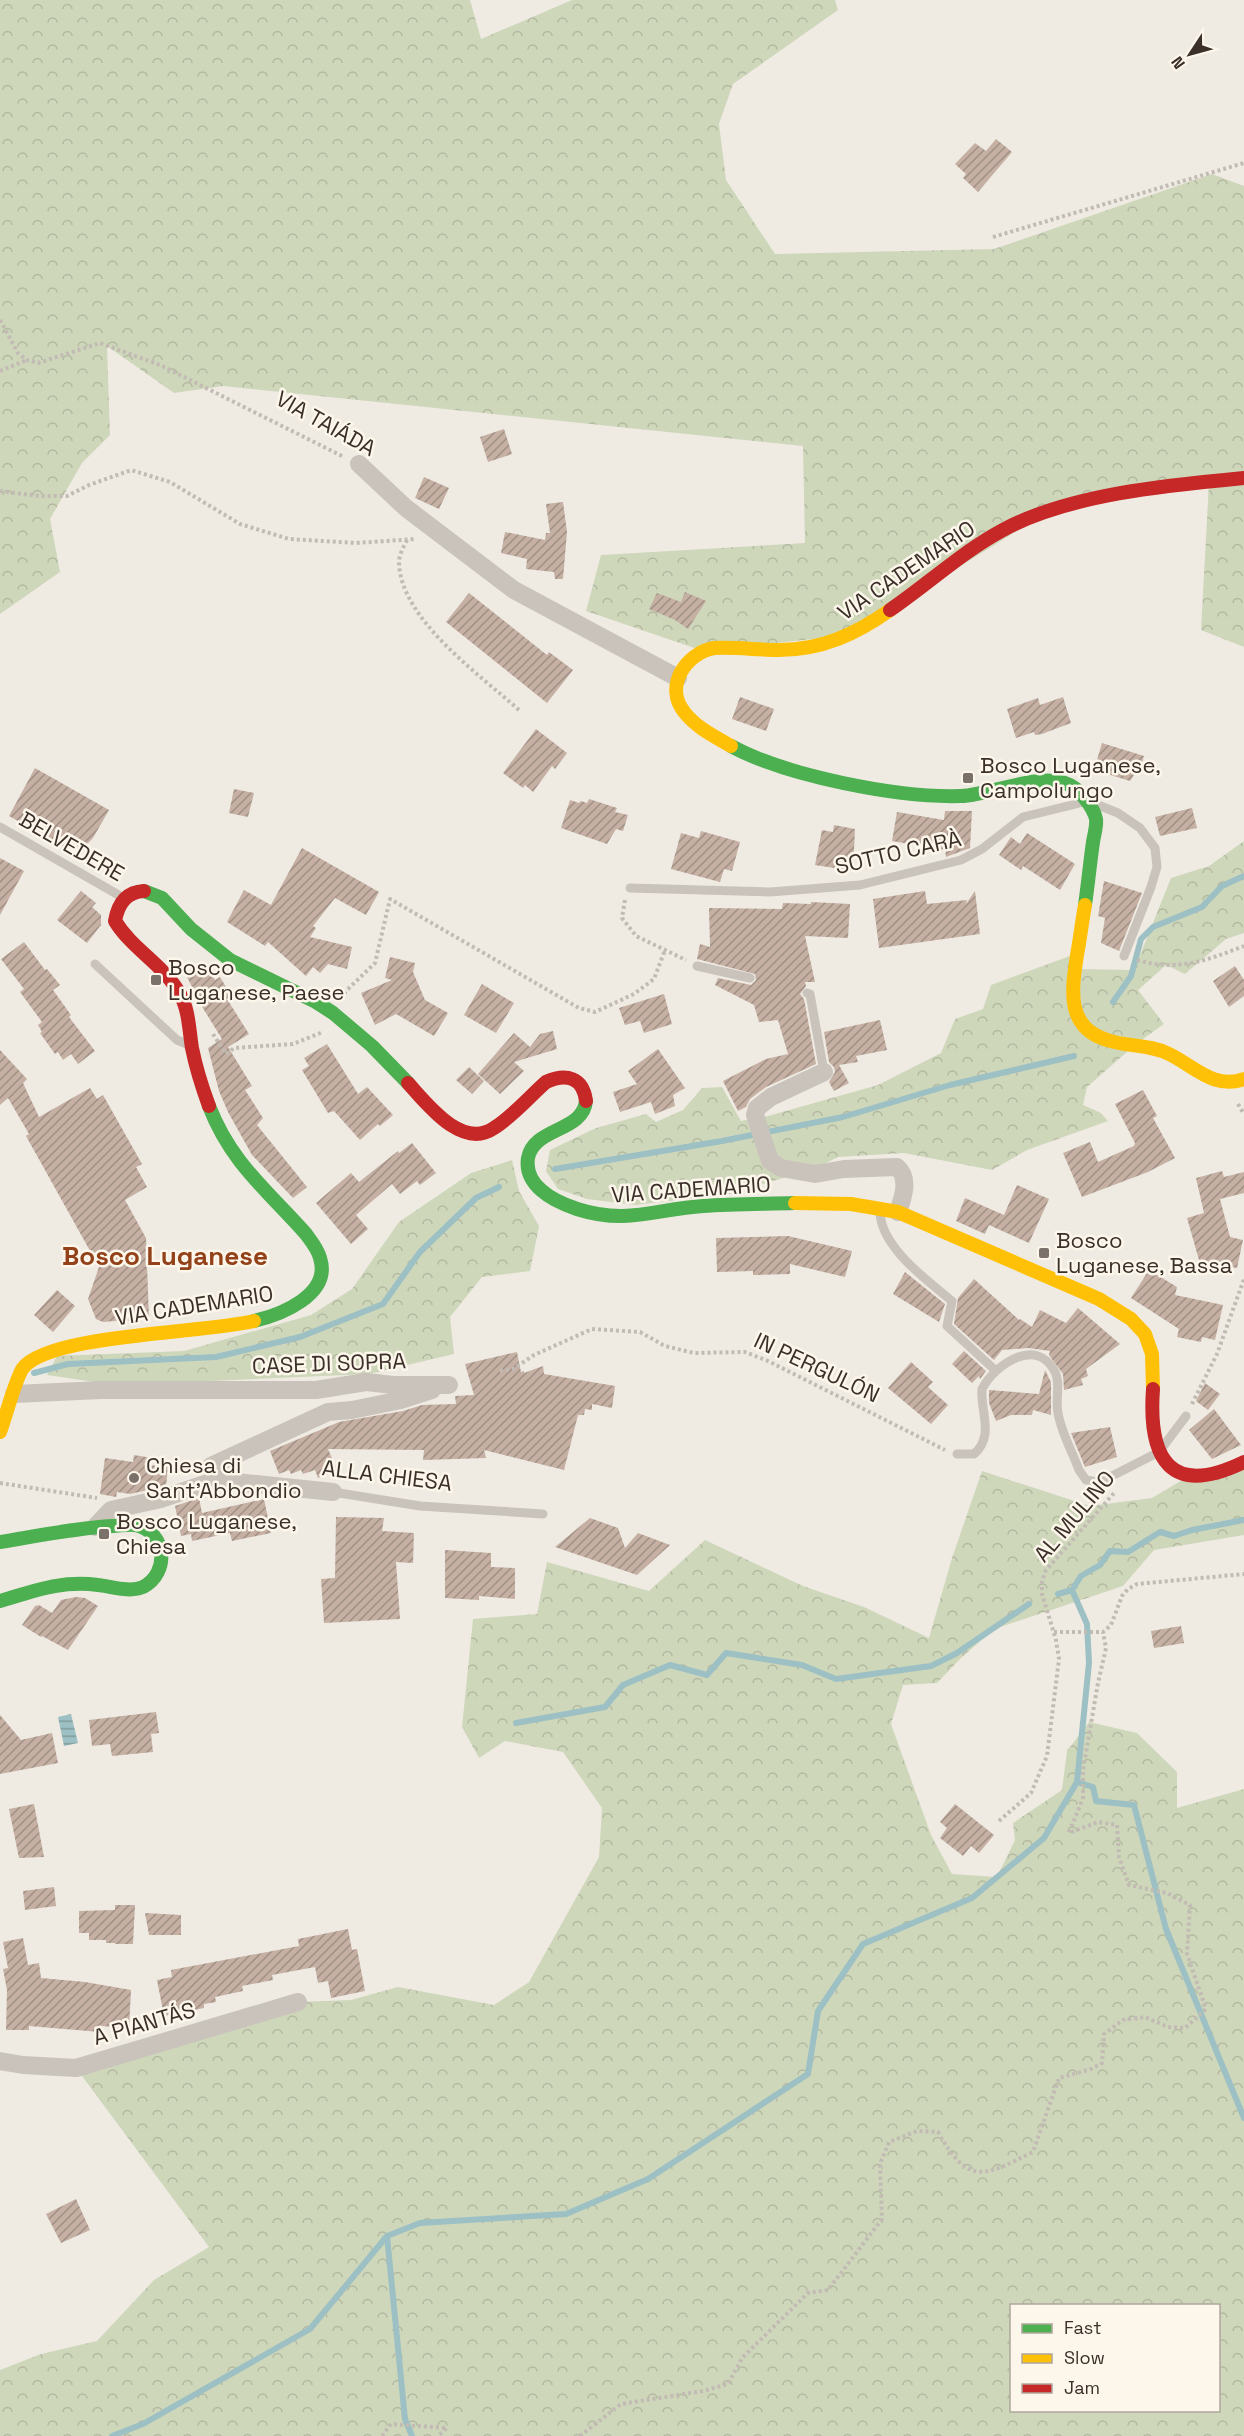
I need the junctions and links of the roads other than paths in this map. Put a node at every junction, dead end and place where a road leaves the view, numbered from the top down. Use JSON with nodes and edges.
{"nodes":[{"id":1,"x":359,"y":464,"type":"road end"},
{"id":2,"x":1244,"y":478,"type":"edge"},
{"id":3,"x":678,"y":678,"type":"junction"},
{"id":4,"x":1088,"y":801,"type":"junction"},
{"id":5,"x":0,"y":827,"type":"edge"},
{"id":6,"x":630,"y":888,"type":"road end"},
{"id":7,"x":124,"y":898,"type":"junction"},
{"id":8,"x":1124,"y":956,"type":"dead end"},
{"id":9,"x":95,"y":964,"type":"dead end"},
{"id":10,"x":698,"y":966,"type":"road end"},
{"id":11,"x":750,"y":978,"type":"dead end"},
{"id":12,"x":807,"y":993,"type":"dead end"},
{"id":13,"x":191,"y":1046,"type":"junction"},
{"id":14,"x":824,"y":1072,"type":"joint"},
{"id":15,"x":1244,"y":1079,"type":"edge"},
{"id":16,"x":889,"y":1210,"type":"junction"},
{"id":17,"x":995,"y":1370,"type":"junction"},
{"id":18,"x":17,"y":1385,"type":"junction"},
{"id":19,"x":1186,"y":1416,"type":"road end"},
{"id":20,"x":0,"y":1432,"type":"edge"},
{"id":21,"x":1159,"y":1452,"type":"junction"},
{"id":22,"x":957,"y":1454,"type":"road end"},
{"id":23,"x":1244,"y":1462,"type":"edge"},
{"id":24,"x":216,"y":1480,"type":"junction"},
{"id":25,"x":333,"y":1492,"type":"joint"},
{"id":26,"x":543,"y":1514,"type":"dead end"},
{"id":27,"x":95,"y":1527,"type":"junction"},
{"id":28,"x":0,"y":1542,"type":"edge"},
{"id":29,"x":0,"y":1601,"type":"edge"},
{"id":30,"x":298,"y":2002,"type":"dead end"},
{"id":31,"x":0,"y":2061,"type":"edge"}],
"edges":[{"from":1,"to":3,"type":"street","name":"VIA TAIÁDA"},
{"from":2,"to":3,"type":"street","name":"VIA CADEMARIO"},
{"from":3,"to":4,"type":"street"},
{"from":4,"to":6,"type":"lane","name":"SOTTO CARÀ"},
{"from":4,"to":8,"type":"lane"},
{"from":4,"to":15,"type":"street"},
{"from":5,"to":7,"type":"lane","name":"BELVEDERE"},
{"from":7,"to":13,"type":"street","name":"VIA CADEMARIO"},
{"from":7,"to":16,"type":"street","name":"VIA CADEMARIO"},
{"from":9,"to":13,"type":"lane"},
{"from":10,"to":11,"type":"lane"},
{"from":12,"to":14,"type":"lane"},
{"from":13,"to":18,"type":"street","name":"VIA CADEMARIO"},
{"from":14,"to":16,"type":"street"},
{"from":16,"to":17,"type":"lane"},
{"from":16,"to":21,"type":"street","name":"VIA CADEMARIO"},
{"from":17,"to":21,"type":"lane"},
{"from":17,"to":22,"type":"lane"},
{"from":18,"to":20,"type":"street","name":"VIA CADEMARIO"},
{"from":18,"to":24,"type":"street","name":"CASE DI SOPRA"},
{"from":19,"to":21,"type":"lane"},
{"from":21,"to":23,"type":"street"},
{"from":24,"to":25,"type":"street","name":"ALLA CHIESA"},
{"from":24,"to":27,"type":"street","name":"ALLA CHIESA"},
{"from":25,"to":26,"type":"lane","name":"ALLA CHIESA"},
{"from":27,"to":28,"type":"street"},
{"from":27,"to":29,"type":"street"},
{"from":30,"to":31,"type":"street","name":"A PIANTÁS"}]}
